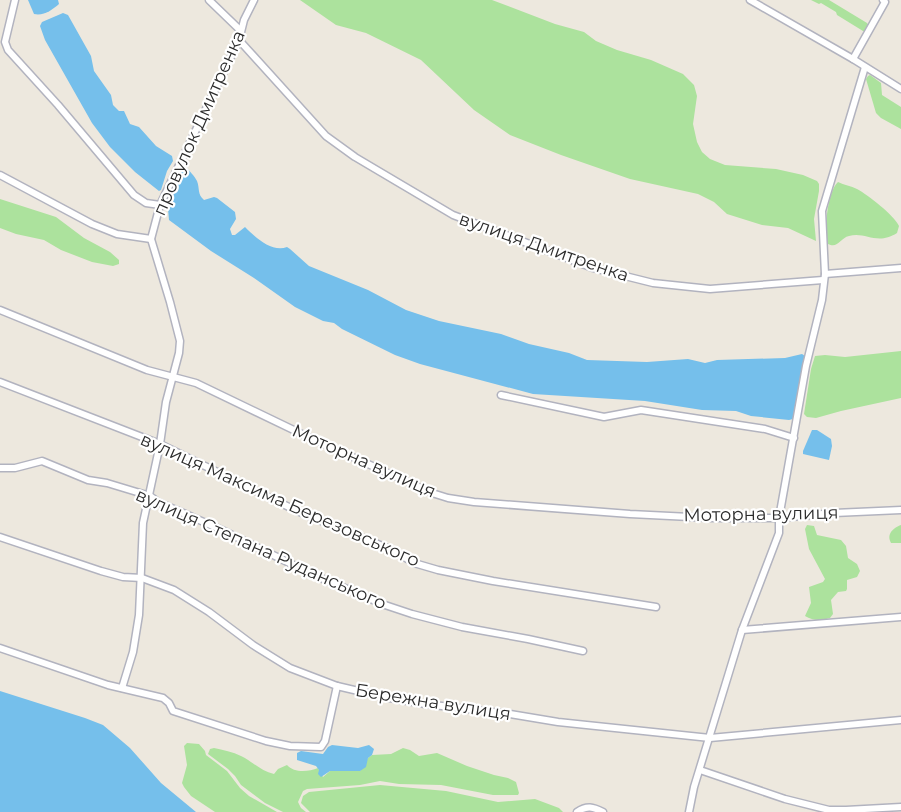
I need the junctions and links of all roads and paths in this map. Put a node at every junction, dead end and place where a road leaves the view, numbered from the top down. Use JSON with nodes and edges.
{"nodes":[{"id":1,"x":15,"y":0,"type":"edge"},
{"id":2,"x":210,"y":0,"type":"edge"},
{"id":3,"x":254,"y":0,"type":"edge"},
{"id":4,"x":750,"y":0,"type":"edge"},
{"id":5,"x":883,"y":0,"type":"edge"},
{"id":6,"x":240,"y":30,"type":"junction"},
{"id":7,"x":239,"y":40,"type":"junction"},
{"id":8,"x":853,"y":60,"type":"junction"},
{"id":9,"x":865,"y":67,"type":"junction"},
{"id":10,"x":901,"y":89,"type":"edge"},
{"id":11,"x":0,"y":175,"type":"edge"},
{"id":12,"x":160,"y":205,"type":"junction"},
{"id":13,"x":151,"y":239,"type":"junction"},
{"id":14,"x":901,"y":268,"type":"edge"},
{"id":15,"x":824,"y":277,"type":"junction"},
{"id":16,"x":0,"y":310,"type":"edge"},
{"id":17,"x":174,"y":377,"type":"junction"},
{"id":18,"x":0,"y":382,"type":"edge"},
{"id":19,"x":501,"y":394,"type":"dead end"},
{"id":20,"x":794,"y":438,"type":"junction"},
{"id":21,"x":160,"y":444,"type":"junction"},
{"id":22,"x":0,"y":468,"type":"edge"},
{"id":23,"x":150,"y":496,"type":"junction"},
{"id":24,"x":901,"y":510,"type":"edge"},
{"id":25,"x":779,"y":518,"type":"junction"},
{"id":26,"x":0,"y":537,"type":"edge"},
{"id":27,"x":142,"y":578,"type":"junction"},
{"id":28,"x":656,"y":607,"type":"dead end"},
{"id":29,"x":901,"y":617,"type":"edge"},
{"id":30,"x":742,"y":630,"type":"junction"},
{"id":31,"x":0,"y":648,"type":"edge"},
{"id":32,"x":583,"y":651,"type":"dead end"},
{"id":33,"x":337,"y":686,"type":"junction"},
{"id":34,"x":122,"y":688,"type":"junction"},
{"id":35,"x":901,"y":720,"type":"edge"},
{"id":36,"x":710,"y":738,"type":"junction"},
{"id":37,"x":700,"y":770,"type":"junction"},
{"id":38,"x":901,"y":806,"type":"edge"},
{"id":39,"x":577,"y":812,"type":"edge"},
{"id":40,"x":603,"y":812,"type":"edge"},
{"id":41,"x":689,"y":812,"type":"edge"}],
"edges":[{"from":1,"to":12,"type":"street"},
{"from":2,"to":6,"type":"street"},
{"from":3,"to":6,"type":"street","name":"провулок Дмитренка"},
{"from":4,"to":8,"type":"street"},
{"from":5,"to":8,"type":"street"},
{"from":6,"to":7,"type":"street","name":"провулок Дмитренка"},
{"from":7,"to":12,"type":"street","name":"провулок Дмитренка"},
{"from":7,"to":15,"type":"street","name":"вулиця Дмитренка"},
{"from":8,"to":9,"type":"street"},
{"from":9,"to":10,"type":"street"},
{"from":9,"to":15,"type":"street"},
{"from":11,"to":13,"type":"street"},
{"from":12,"to":13,"type":"street","name":"провулок Дмитренка"},
{"from":13,"to":17,"type":"street","name":"провулок Дмитренка"},
{"from":14,"to":15,"type":"street","name":"вулиця Дмитренка"},
{"from":15,"to":20,"type":"street"},
{"from":16,"to":17,"type":"street","name":"Моторна вулиця"},
{"from":17,"to":21,"type":"street","name":"провулок Дмитренка"},
{"from":17,"to":25,"type":"street","name":"Моторна вулиця"},
{"from":18,"to":21,"type":"street","name":"вулиця Максима Березовського"},
{"from":19,"to":20,"type":"street"},
{"from":20,"to":25,"type":"street"},
{"from":21,"to":23,"type":"street","name":"провулок Дмитренка"},
{"from":21,"to":28,"type":"street","name":"вулиця Максима Березовського"},
{"from":22,"to":23,"type":"street","name":"вулиця Степана Руданського"},
{"from":23,"to":27,"type":"street","name":"провулок Дмитренка"},
{"from":23,"to":32,"type":"street","name":"вулиця Степана Руданського"},
{"from":24,"to":25,"type":"street","name":"Моторна вулиця"},
{"from":25,"to":30,"type":"street"},
{"from":26,"to":27,"type":"street","name":"Бережна вулиця"},
{"from":27,"to":33,"type":"street","name":"Бережна вулиця"},
{"from":27,"to":34,"type":"street","name":"провулок Дмитренка"},
{"from":29,"to":30,"type":"street"},
{"from":30,"to":36,"type":"street"},
{"from":31,"to":34,"type":"street"},
{"from":33,"to":34,"type":"street"},
{"from":33,"to":36,"type":"street","name":"Бережна вулиця"},
{"from":35,"to":36,"type":"street","name":"Бережна вулиця"},
{"from":36,"to":37,"type":"street"},
{"from":37,"to":38,"type":"street"},
{"from":37,"to":41,"type":"street"},
{"from":39,"to":40,"type":"street"}]}
